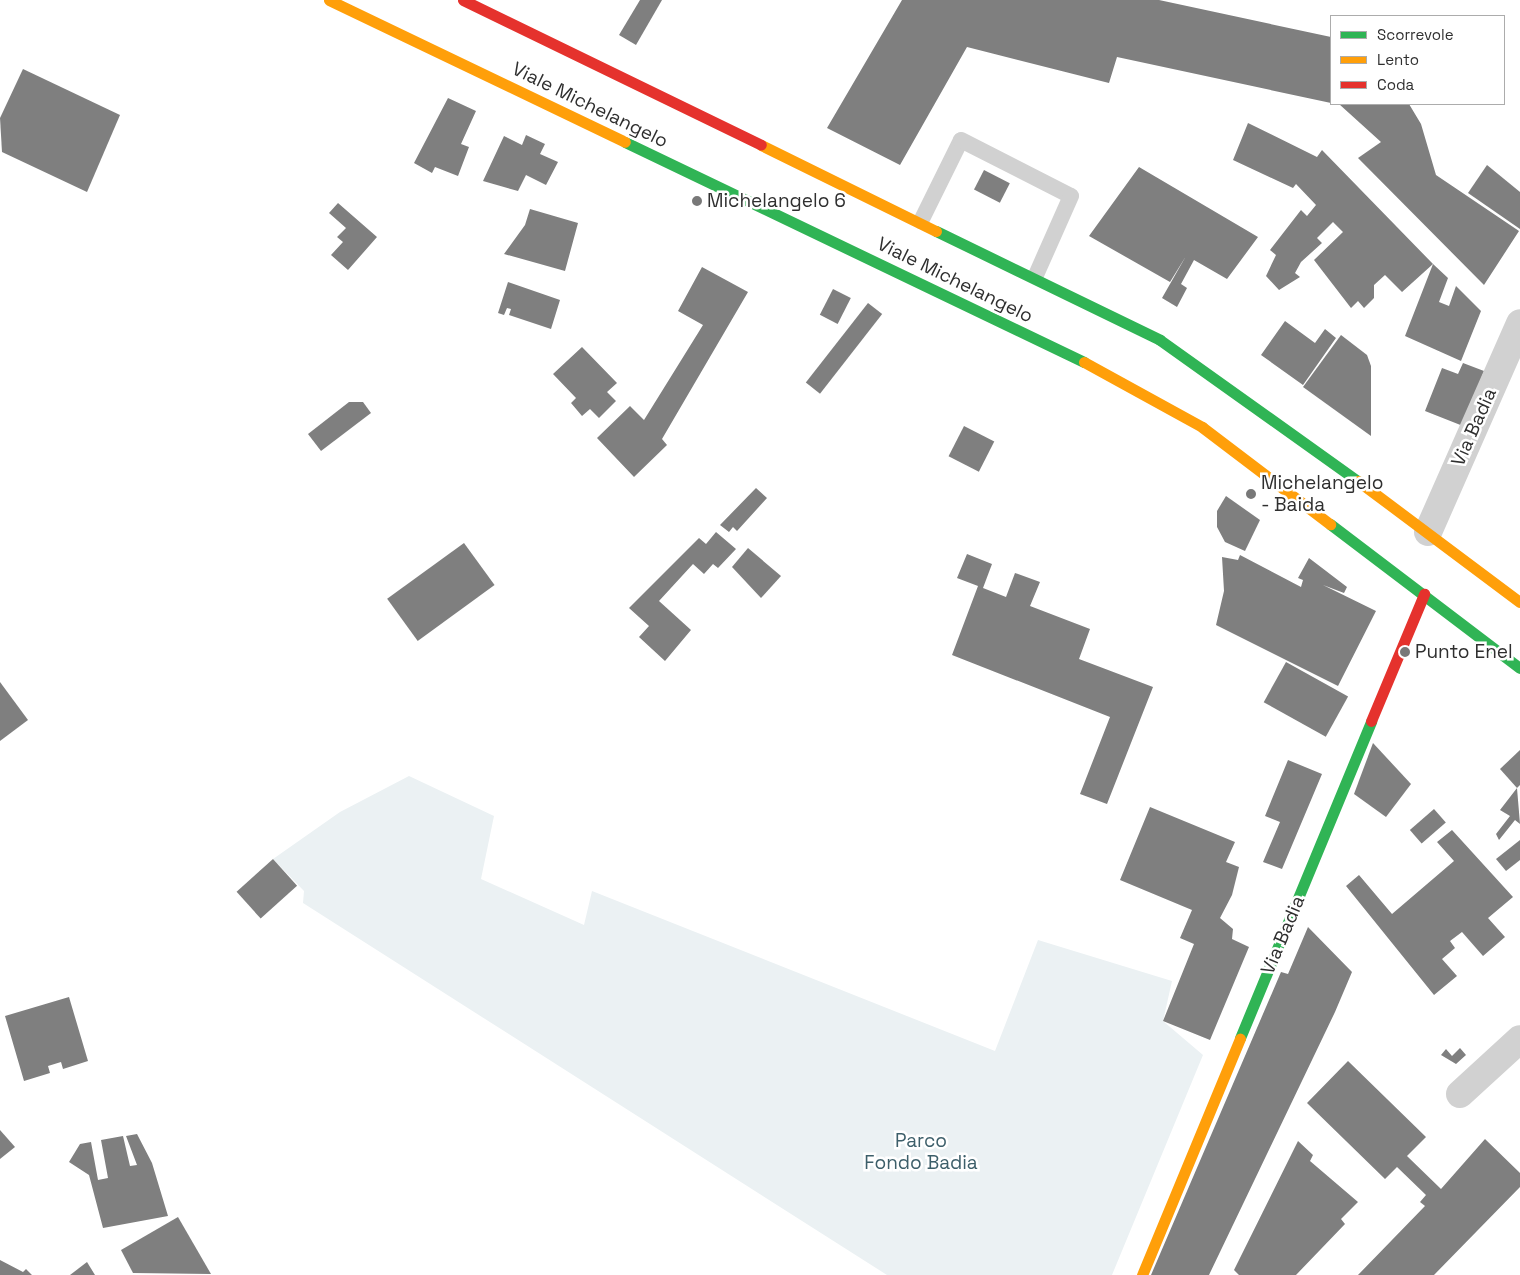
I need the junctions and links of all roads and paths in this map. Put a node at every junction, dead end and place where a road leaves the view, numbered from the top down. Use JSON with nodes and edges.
{"nodes":[{"id":1,"x":329,"y":0,"type":"edge"},
{"id":2,"x":463,"y":0,"type":"edge"},
{"id":3,"x":922,"y":221,"type":"junction"},
{"id":4,"x":1036,"y":276,"type":"junction"},
{"id":5,"x":1520,"y":323,"type":"edge"},
{"id":6,"x":1428,"y":532,"type":"junction"},
{"id":7,"x":1424,"y":594,"type":"junction"},
{"id":8,"x":1520,"y":602,"type":"edge"},
{"id":9,"x":1520,"y":668,"type":"edge"},
{"id":10,"x":1520,"y":1039,"type":"edge"},
{"id":11,"x":1460,"y":1094,"type":"dead end"},
{"id":12,"x":1142,"y":1275,"type":"edge"}],
"edges":[{"from":1,"to":7,"type":"street","name":"Viale Michelangelo"},
{"from":2,"to":3,"type":"street","name":"Viale Michelangelo"},
{"from":3,"to":4,"type":"street","name":"Viale Michelangelo"},
{"from":3,"to":4,"type":"lane"},
{"from":4,"to":6,"type":"street","name":"Viale Michelangelo"},
{"from":5,"to":6,"type":"street","name":"Via Badia"},
{"from":6,"to":8,"type":"street","name":"Viale Michelangelo"},
{"from":7,"to":9,"type":"street","name":"Viale Michelangelo"},
{"from":7,"to":12,"type":"street","name":"Via Badia"},
{"from":10,"to":11,"type":"street"}]}
